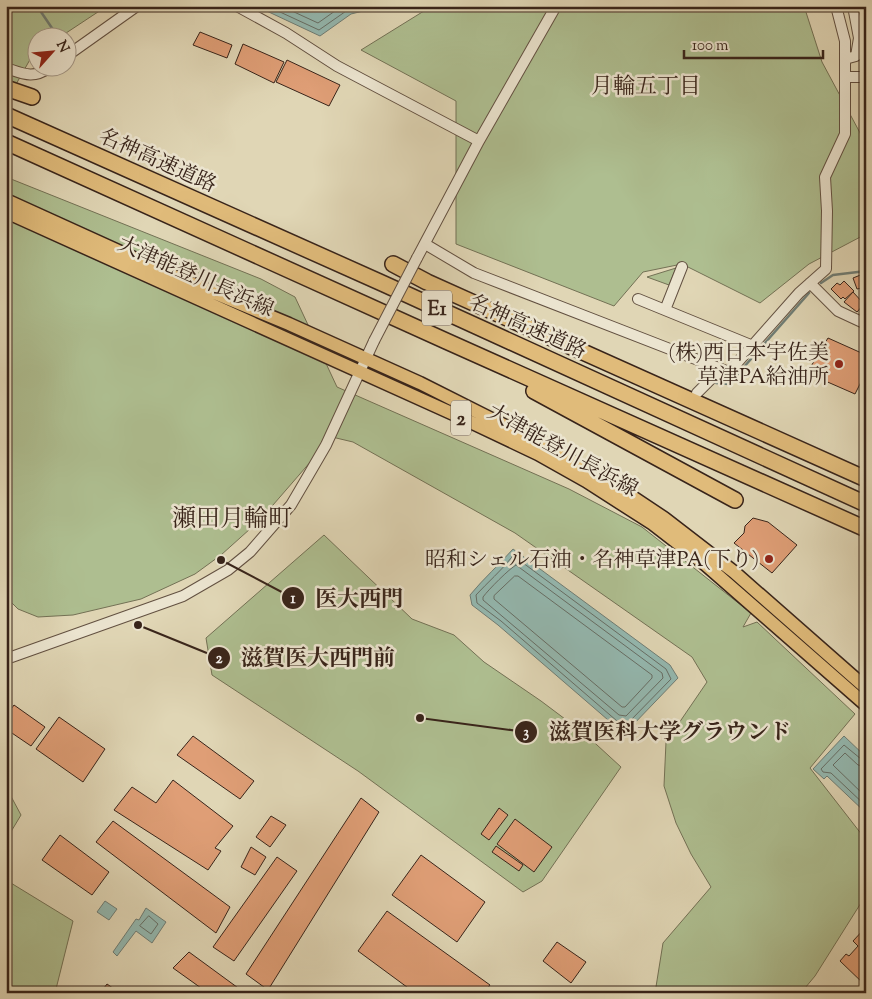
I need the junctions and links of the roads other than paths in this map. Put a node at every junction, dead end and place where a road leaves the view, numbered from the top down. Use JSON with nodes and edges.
{"nodes":[{"id":1,"x":137,"y":6,"type":"edge"},
{"id":2,"x":237,"y":6,"type":"edge"},
{"id":3,"x":556,"y":6,"type":"edge"},
{"id":4,"x":836,"y":6,"type":"edge"},
{"id":5,"x":853,"y":6,"type":"edge"},
{"id":6,"x":78,"y":48,"type":"edge"},
{"id":7,"x":845,"y":60,"type":"junction"},
{"id":8,"x":6,"y":68,"type":"edge"},
{"id":9,"x":28,"y":74,"type":"edge"},
{"id":10,"x":845,"y":77,"type":"junction"},
{"id":11,"x":866,"y":77,"type":"edge"},
{"id":12,"x":6,"y":88,"type":"edge"},
{"id":13,"x":32,"y":97,"type":"dead end"},
{"id":14,"x":6,"y":116,"type":"edge"},
{"id":15,"x":479,"y":141,"type":"junction"},
{"id":16,"x":6,"y":142,"type":"edge"},
{"id":17,"x":6,"y":200,"type":"edge"},
{"id":18,"x":6,"y":212,"type":"edge"},
{"id":19,"x":425,"y":244,"type":"junction"},
{"id":20,"x":393,"y":264,"type":"dead end"},
{"id":21,"x":682,"y":267,"type":"dead end"},
{"id":22,"x":810,"y":283,"type":"junction"},
{"id":23,"x":638,"y":299,"type":"dead end"},
{"id":24,"x":665,"y":310,"type":"junction"},
{"id":25,"x":866,"y":324,"type":"edge"},
{"id":26,"x":446,"y":341,"type":"junction"},
{"id":27,"x":753,"y":346,"type":"junction"},
{"id":28,"x":362,"y":365,"type":"junction"},
{"id":29,"x":722,"y":369,"type":"junction"},
{"id":30,"x":697,"y":393,"type":"dead end"},
{"id":31,"x":866,"y":480,"type":"edge"},
{"id":32,"x":735,"y":500,"type":"dead end"},
{"id":33,"x":866,"y":504,"type":"edge"},
{"id":34,"x":866,"y":529,"type":"edge"},
{"id":35,"x":6,"y":659,"type":"edge"},
{"id":36,"x":866,"y":688,"type":"edge"},
{"id":37,"x":866,"y":705,"type":"edge"}],
"edges":[{"from":1,"to":6,"type":"street"},
{"from":2,"to":15,"type":"street"},
{"from":3,"to":15,"type":"street"},
{"from":4,"to":7,"type":"street"},
{"from":5,"to":7,"type":"street"},
{"from":7,"to":10,"type":"street"},
{"from":8,"to":9,"type":"street"},
{"from":10,"to":11,"type":"street"},
{"from":10,"to":22,"type":"street"},
{"from":12,"to":13,"type":"highway"},
{"from":14,"to":33,"type":"highway","name":"名神高速道路","number":"E1"},
{"from":15,"to":19,"type":"street"},
{"from":16,"to":26,"type":"highway","number":"E1"},
{"from":17,"to":28,"type":"main road","name":"大津能登川長浜線","number":"2"},
{"from":18,"to":28,"type":"main road","name":"大津能登川長浜線","number":"2"},
{"from":19,"to":28,"type":"street","bridge":true},
{"from":19,"to":29,"type":"street"},
{"from":20,"to":31,"type":"highway"},
{"from":21,"to":24,"type":"street"},
{"from":22,"to":25,"type":"street"},
{"from":22,"to":27,"type":"street"},
{"from":23,"to":24,"type":"street"},
{"from":24,"to":27,"type":"street"},
{"from":26,"to":32,"type":"highway"},
{"from":26,"to":34,"type":"highway","number":"E1"},
{"from":27,"to":29,"type":"street"},
{"from":28,"to":35,"type":"street"},
{"from":28,"to":36,"type":"main road","name":"大津能登川長浜線","number":"2"},
{"from":28,"to":37,"type":"main road","name":"大津能登川長浜線","number":"2"},
{"from":29,"to":30,"type":"street"}]}
